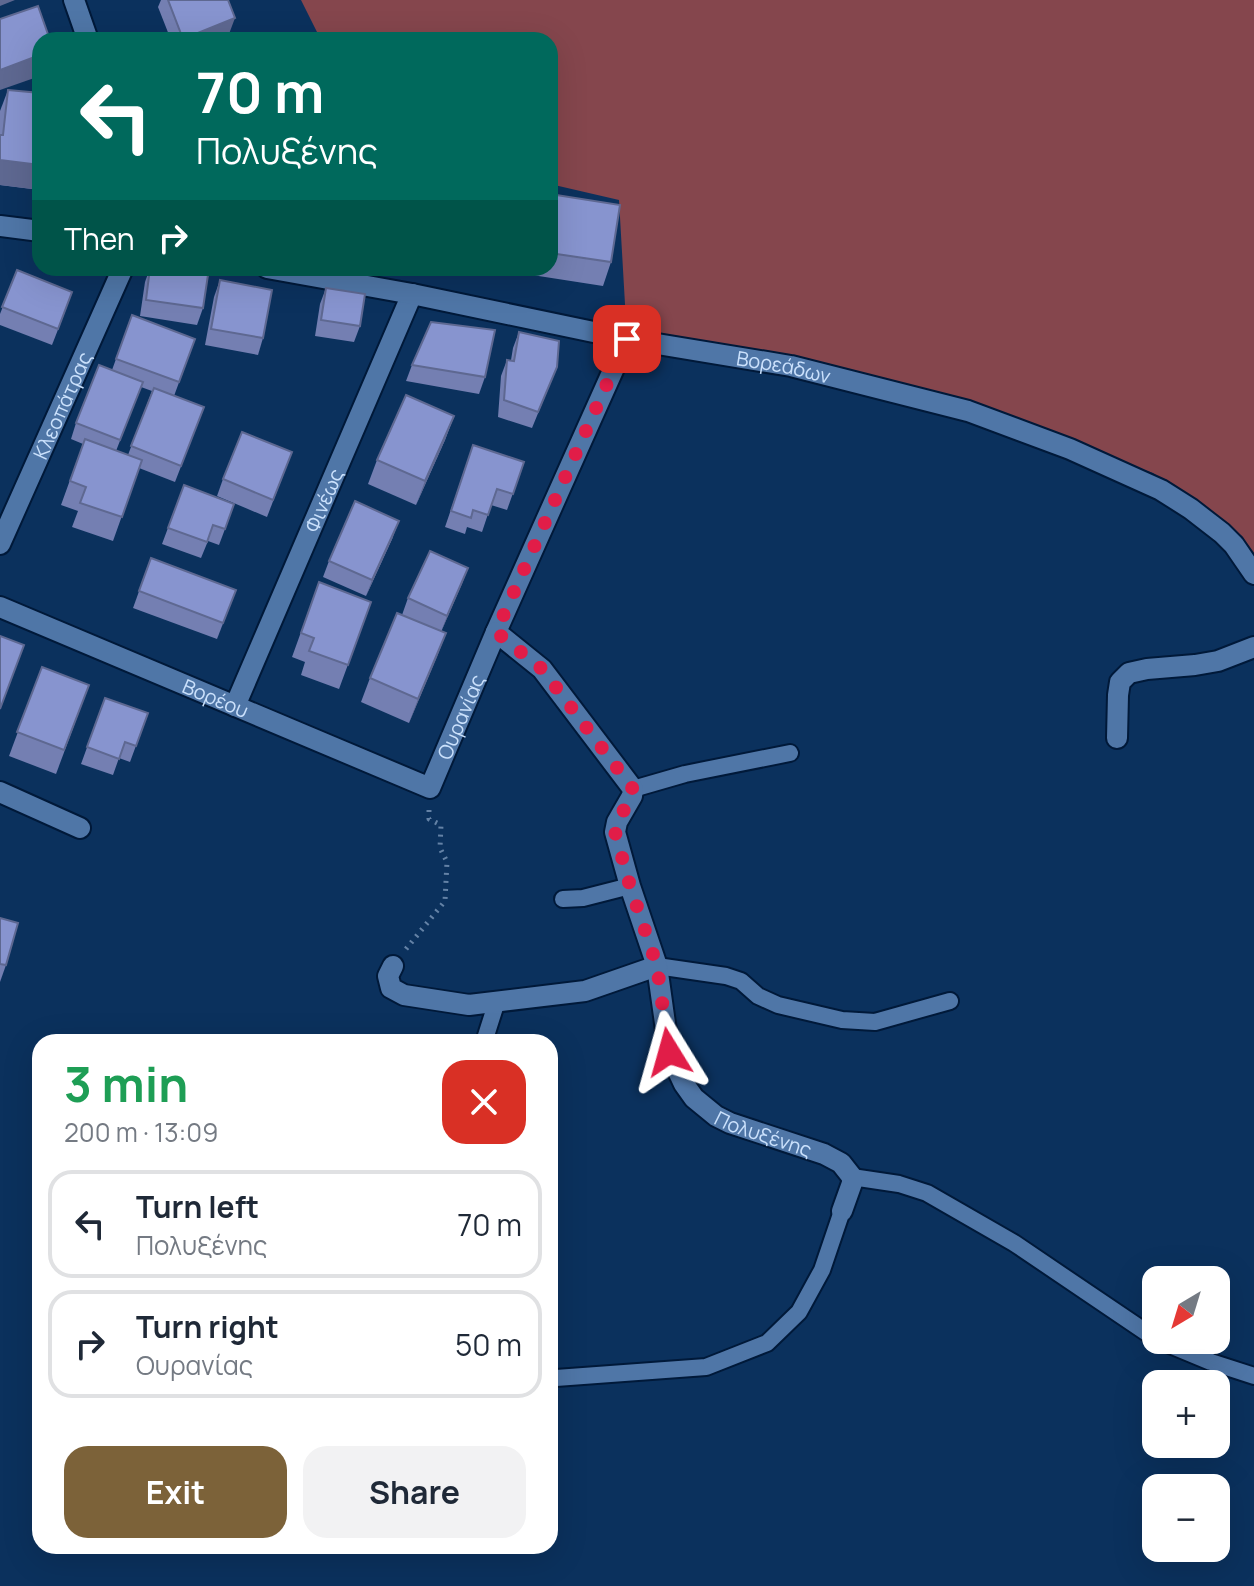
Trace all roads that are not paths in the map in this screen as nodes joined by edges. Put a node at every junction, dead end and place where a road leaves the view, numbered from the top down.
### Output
1 (74, 0) edge
2 (85, 32) edge
3 (0, 226) edge
4 (32, 230) edge
5 (119, 276) edge
6 (312, 276) edge
7 (412, 294) junction
8 (627, 339) junction
9 (0, 544) edge
10 (1254, 574) edge
11 (0, 607) edge
12 (496, 632) junction
13 (1254, 647) edge
14 (235, 706) junction
15 (1117, 738) dead end
16 (790, 753) dead end
17 (430, 788) joint
18 (633, 789) junction
19 (0, 792) edge
20 (80, 828) dead end
21 (630, 886) junction
22 (563, 899) dead end
23 (393, 966) road end
24 (657, 966) junction
25 (497, 1001) junction
26 (950, 1001) dead end
27 (487, 1034) edge
28 (852, 1177) junction
29 (842, 1211) joint
30 (1142, 1330) edge
31 (1191, 1354) edge
32 (1254, 1376) edge
33 (558, 1378) edge

1 - 2 street
3 - 4 street
5 - 9 street, Κλεοπάτρας
6 - 7 street, Βορεάδων
7 - 8 street, Βορεάδων
7 - 14 street, Φινέως
8 - 10 street, Βορεάδων
8 - 12 street, Ουρανίας
11 - 14 street, Βορέου
12 - 17 street, Ουρανίας
12 - 18 street
13 - 15 street
14 - 17 street, Βορέου
16 - 18 lane
18 - 21 street, Πολυξένης
19 - 20 street
21 - 22 lane
21 - 24 street, Πολυξένης
23 - 25 street
24 - 25 street
24 - 26 lane
24 - 28 street, Πολυξένης
25 - 27 lane
28 - 29 street
28 - 30 lane
29 - 33 lane
31 - 32 lane

